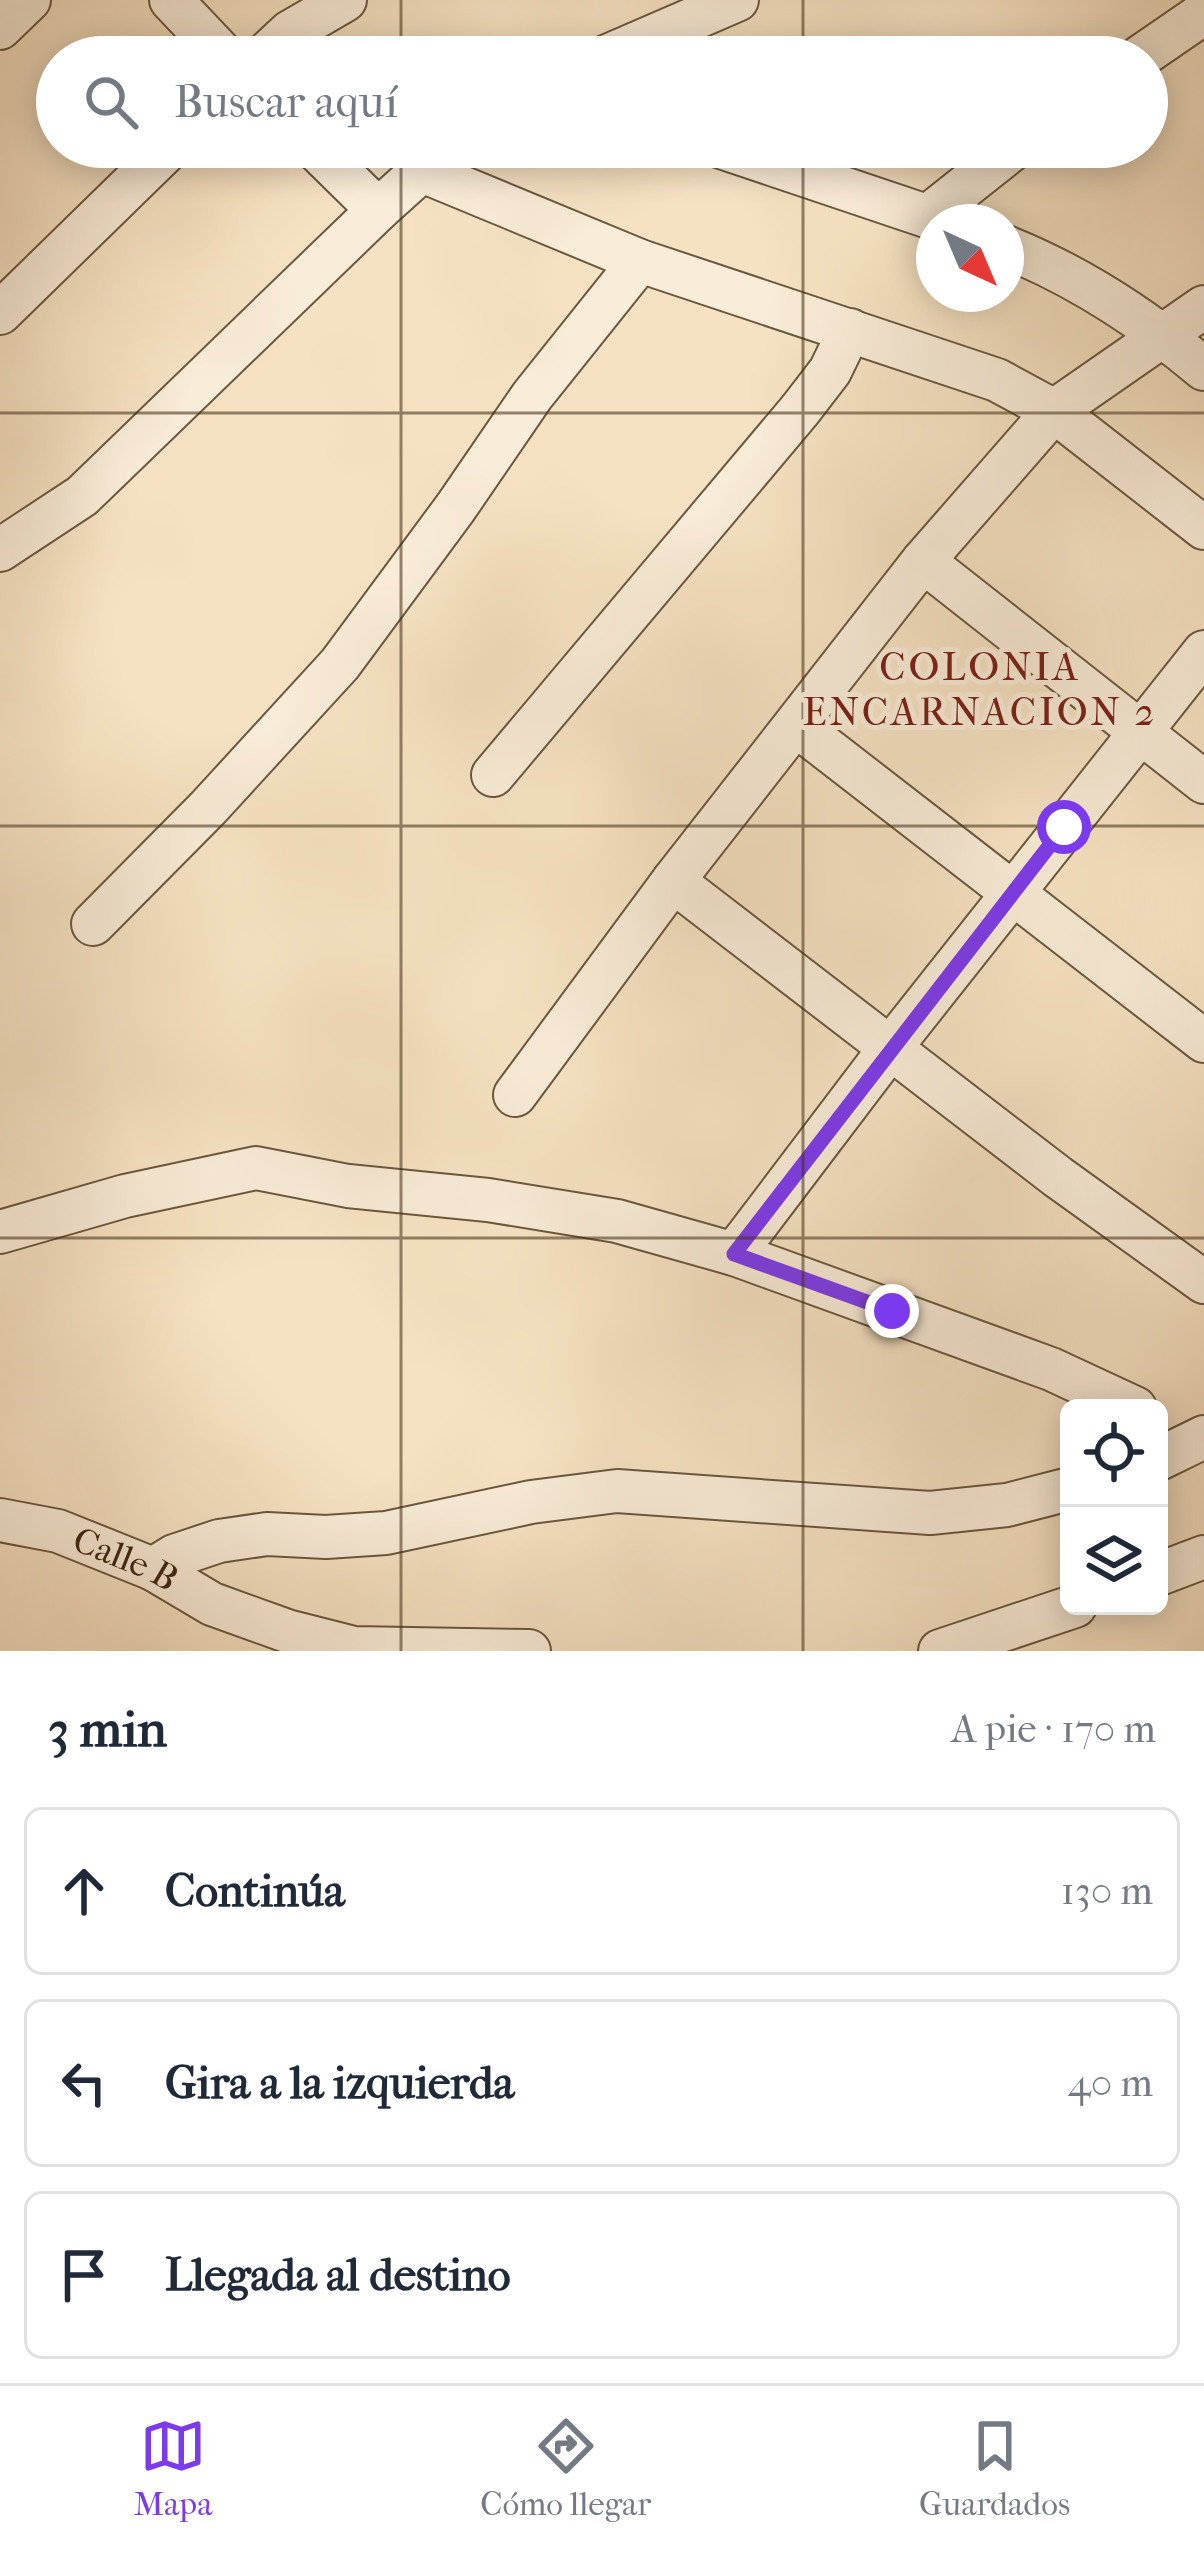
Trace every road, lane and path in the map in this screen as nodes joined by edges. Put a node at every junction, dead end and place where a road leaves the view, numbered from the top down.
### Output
1 (29, 0) edge
2 (171, 0) edge
3 (346, 0) edge
4 (736, 0) edge
5 (1203, 6) edge
6 (0, 28) edge
7 (205, 36) edge
8 (286, 36) edge
9 (653, 36) edge
10 (1166, 36) edge
11 (148, 168) edge
12 (335, 168) edge
13 (423, 168) edge
14 (454, 168) edge
15 (784, 168) edge
16 (992, 168) edge
17 (952, 204) edge
18 (377, 210) junction
19 (916, 212) edge
20 (1024, 256) edge
21 (640, 261) junction
22 (1204, 307) edge
23 (0, 313) edge
24 (850, 330) junction
25 (1162, 334) junction
26 (1204, 369) edge
27 (1054, 411) junction
28 (1204, 528) edge
29 (0, 550) edge
30 (923, 561) junction
31 (1204, 652) edge
32 (796, 725) junction
33 (1139, 730) junction
34 (493, 775) dead end
35 (1204, 782) edge
36 (673, 881) junction
37 (1014, 891) junction
38 (93, 924) dead end
39 (1204, 1041) edge
40 (891, 1047) junction
41 (515, 1095) dead end
42 (0, 1232) edge
43 (734, 1254) junction
44 (1204, 1282) edge
45 (1116, 1399) edge
46 (1060, 1491) edge
47 (0, 1520) edge
48 (1204, 1556) edge
49 (153, 1569) junction
50 (1168, 1570) edge
51 (1060, 1611) edge
52 (529, 1651) edge
53 (940, 1651) edge

1 - 6 street
2 - 7 street
3 - 8 street
4 - 9 street
5 - 10 street
11 - 23 street
12 - 18 street
13 - 18 street
14 - 21 street
15 - 19 street
16 - 17 street
18 - 29 street
20 - 25 street
21 - 24 street
21 - 38 street
22 - 25 street
24 - 27 street
24 - 34 street
25 - 26 street
25 - 27 street
27 - 28 street
27 - 30 street
30 - 32 street
30 - 33 street
31 - 33 street
32 - 36 street
32 - 37 street
33 - 35 street
33 - 37 street
36 - 40 street
36 - 41 street
37 - 39 street
37 - 40 street
40 - 43 street
40 - 44 street
42 - 43 street
43 - 45 street
46 - 49 street
47 - 49 street, Calle B
48 - 50 street
49 - 52 street, Calle B
51 - 53 street

